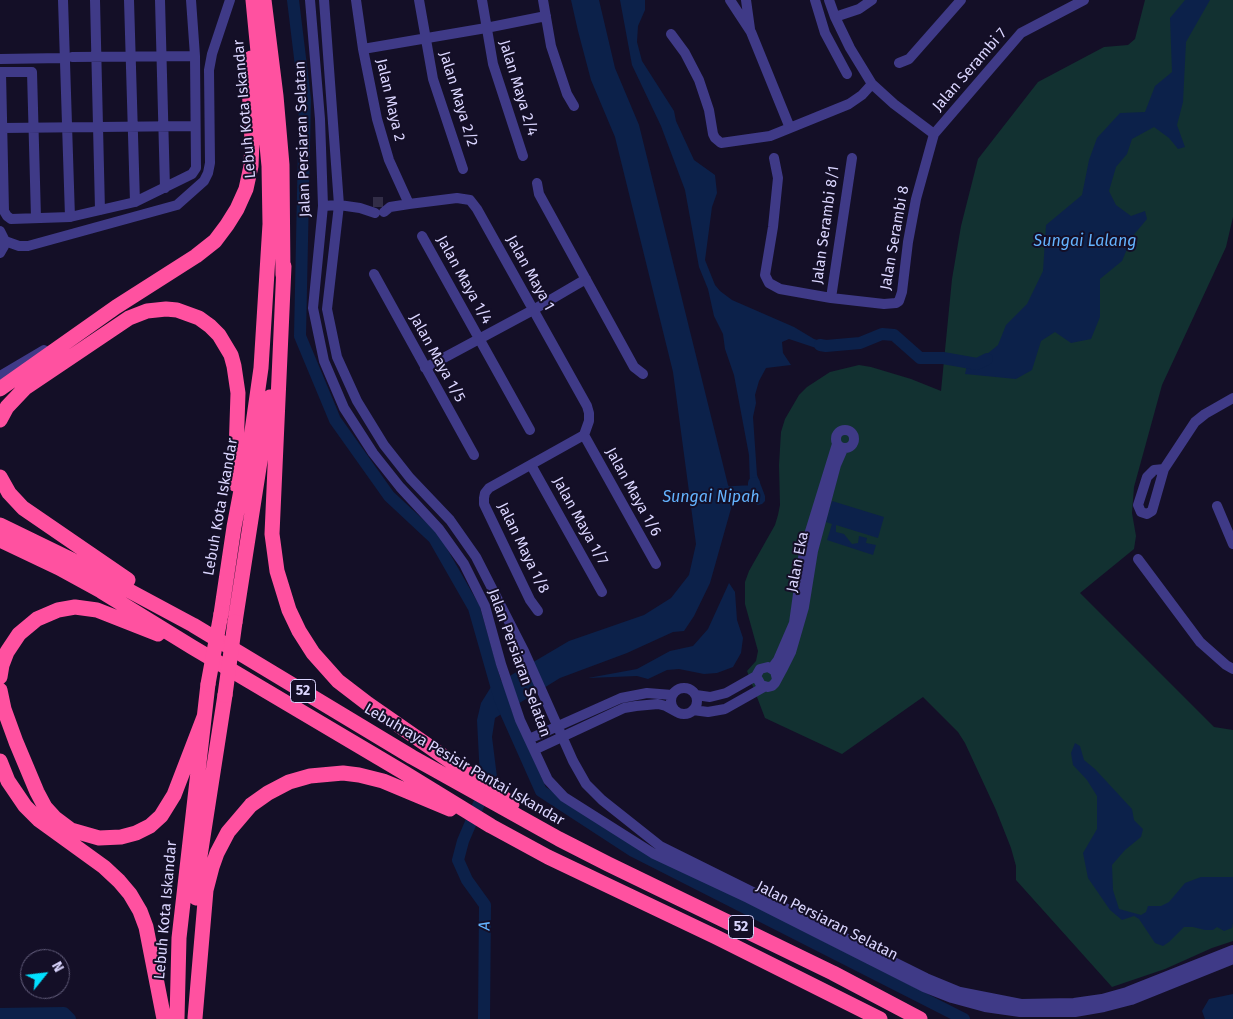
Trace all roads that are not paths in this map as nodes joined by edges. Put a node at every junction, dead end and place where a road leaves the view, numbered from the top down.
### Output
1 (63, 0) edge
2 (95, 0) edge
3 (129, 0) edge
4 (160, 0) edge
5 (191, 0) edge
6 (230, 0) edge
7 (310, 0) edge
8 (324, 0) edge
9 (356, 0) edge
10 (419, 0) edge
11 (482, 0) edge
12 (543, 0) edge
13 (730, 0) edge
14 (746, 0) edge
15 (815, 0) edge
16 (829, 0) edge
17 (872, 0) edge
18 (961, 0) edge
19 (1084, 0) edge
20 (257, 3) edge
21 (546, 16) junction
22 (835, 17) junction
23 (486, 28) junction
24 (751, 32) junction
25 (671, 34) dead end
26 (424, 38) junction
27 (850, 48) junction
28 (363, 49) junction
29 (836, 55) junction
30 (130, 56) junction
31 (161, 56) junction
32 (195, 56) junction
33 (96, 57) junction
34 (68, 58) junction
35 (0, 59) edge
36 (899, 63) dead end
37 (848, 74) dead end
38 (872, 84) junction
39 (574, 106) dead end
40 (132, 126) junction
41 (163, 126) junction
42 (195, 126) junction
43 (34, 127) junction
44 (66, 127) junction
45 (98, 127) junction
46 (2, 128) junction
47 (790, 128) junction
48 (934, 134) junction
49 (523, 156) dead end
50 (774, 158) dead end
51 (852, 158) dead end
52 (463, 169) dead end
53 (537, 183) dead end
54 (165, 188) junction
55 (135, 202) junction
56 (408, 204) junction
57 (339, 205) junction
58 (323, 206) junction
59 (100, 210) junction
60 (70, 217) junction
61 (36, 218) junction
62 (0, 230) edge
63 (422, 236) dead end
64 (5, 241) junction
65 (0, 253) edge
66 (284, 266) junction
67 (374, 274) dead end
68 (586, 279) junction
69 (831, 298) junction
70 (116, 307) junction
71 (533, 310) junction
72 (479, 339) junction
73 (425, 368) junction
74 (642, 374) dead end
75 (0, 376) edge
76 (0, 389) edge
77 (1233, 398) edge
78 (0, 420) edge
79 (530, 430) dead end
80 (584, 435) junction
81 (474, 455) dead end
82 (532, 465) junction
83 (1164, 469) dead end
84 (0, 478) edge
85 (1217, 506) dead end
86 (0, 525) edge
87 (234, 528) junction
88 (0, 540) edge
89 (1233, 544) edge
90 (1138, 559) dead end
91 (656, 564) dead end
92 (602, 592) dead end
93 (538, 611) dead end
94 (193, 625) junction
95 (192, 648) junction
96 (772, 668) junction
97 (1233, 669) edge
98 (756, 676) junction
99 (0, 677) edge
100 (776, 679) junction
101 (764, 687) junction
102 (0, 690) edge
103 (672, 695) junction
104 (696, 695) junction
105 (547, 704) junction
106 (693, 710) junction
107 (678, 712) junction
108 (204, 717) junction
109 (580, 722) junction
110 (557, 727) junction
111 (562, 737) junction
112 (529, 739) junction
113 (534, 750) junction
114 (0, 761) edge
115 (573, 761) junction
116 (602, 800) junction
117 (593, 815) junction
118 (491, 826) junction
119 (559, 839) junction
120 (1233, 950) edge
121 (1233, 959) edge
122 (195, 1018) edge
123 (164, 1019) edge
124 (177, 1019) edge
125 (880, 1019) edge
126 (920, 1019) edge

1 - 34 street
2 - 33 street
3 - 30 street
4 - 31 street
5 - 32 street
6 - 64 street
7 - 58 street, Jalan Persiaran Selatan
8 - 57 street, Jalan Persiaran Selatan
9 - 28 street, Jalan Maya 2
10 - 26 street, Jalan Maya 2/2
11 - 23 street, Jalan Maya 2/4
12 - 21 street
13 - 24 street
14 - 24 street
15 - 29 street
16 - 22 street
17 - 22 street
18 - 36 street
19 - 48 street, Jalan Serambi 7
20 - 66 highway, Lebuh Kota Iskandar
20 - 70 highway
20 - 87 highway, Lebuh Kota Iskandar
21 - 23 street
21 - 39 street
22 - 27 street
23 - 26 street
23 - 49 street, Jalan Maya 2/4
24 - 47 street
25 - 47 street
26 - 28 street
26 - 52 street, Jalan Maya 2/2
27 - 29 street
27 - 38 street
28 - 56 street, Jalan Maya 2
29 - 37 street
30 - 31 street
30 - 33 street
30 - 40 street
31 - 32 street
31 - 41 street
32 - 42 street
33 - 34 street
33 - 45 street
34 - 35 street
34 - 44 street
38 - 47 street
38 - 48 street
40 - 41 street
40 - 45 street
40 - 55 street
41 - 42 street
41 - 54 street
42 - 54 street
43 - 44 street
43 - 46 street
43 - 46 street
43 - 61 street
44 - 45 street
44 - 60 street
45 - 59 street
46 - 61 street
48 - 69 street, Jalan Serambi 8
50 - 69 street, Jalan Serambi 8
51 - 69 street, Jalan Serambi 8/1
53 - 68 street
54 - 55 street
55 - 59 street
56 - 57 street, Jalan Maya 1
56 - 71 street, Jalan Maya 1
57 - 58 street, Jalan Maya 1
57 - 105 street, Jalan Persiaran Selatan
58 - 112 street, Jalan Persiaran Selatan
59 - 60 street
60 - 61 street
62 - 64 street
63 - 72 street, Jalan Maya 1/4
64 - 65 street
66 - 119 highway
66 - 122 highway, Lebuh Kota Iskandar, bridge
67 - 73 street, Jalan Maya 1/5
68 - 71 street
68 - 74 street
70 - 75 street
70 - 76 highway
71 - 72 street
71 - 80 street, Jalan Maya 1
72 - 73 street
72 - 79 street, Jalan Maya 1/4
73 - 81 street, Jalan Maya 1/5
77 - 83 street
78 - 87 highway
80 - 82 street, Jalan Maya 1/8
80 - 91 street, Jalan Maya 1/6
82 - 92 street, Jalan Maya 1/7
82 - 93 street, Jalan Maya 1/8
84 - 94 highway
85 - 89 street
86 - 94 highway, Lebuhraya Pesisir Pantai Iskandar / 52
87 - 108 highway, Lebuh Kota Iskandar, bridge
88 - 95 highway, 52
90 - 97 street
94 - 119 highway, Lebuhraya Pesisir Pantai Iskandar / 52
95 - 99 highway
95 - 118 highway, 52
96 - 98 street, Jalan Eka
96 - 100 street
96 - 100 street, Jalan Eka
98 - 101 street
98 - 104 street, Jalan Eka
100 - 101 street, Jalan Eka
101 - 106 street, Jalan Eka
102 - 108 highway
103 - 104 street, Jalan Eka
103 - 107 street
103 - 109 street, Jalan Eka
104 - 106 street
105 - 109 street
105 - 110 street, Jalan Persiaran Selatan
106 - 107 street, Jalan Eka
107 - 109 street, Jalan Eka
108 - 124 highway, Lebuh Kota Iskandar
109 - 110 street, Jalan Eka
109 - 111 street, Jalan Eka
109 - 115 street
110 - 111 street, Jalan Persiaran Selatan
110 - 112 street, Jalan Eka
111 - 113 street, Jalan Eka
111 - 115 street, Jalan Persiaran Selatan
112 - 113 street, Jalan Persiaran Selatan
113 - 117 street, Jalan Persiaran Selatan
114 - 123 highway
115 - 116 street, Jalan Persiaran Selatan
116 - 117 street
116 - 120 street, Jalan Persiaran Selatan
117 - 121 street, Jalan Persiaran Selatan
118 - 122 highway
118 - 125 highway, 52
119 - 126 highway, Lebuhraya Pesisir Pantai Iskandar / 52

